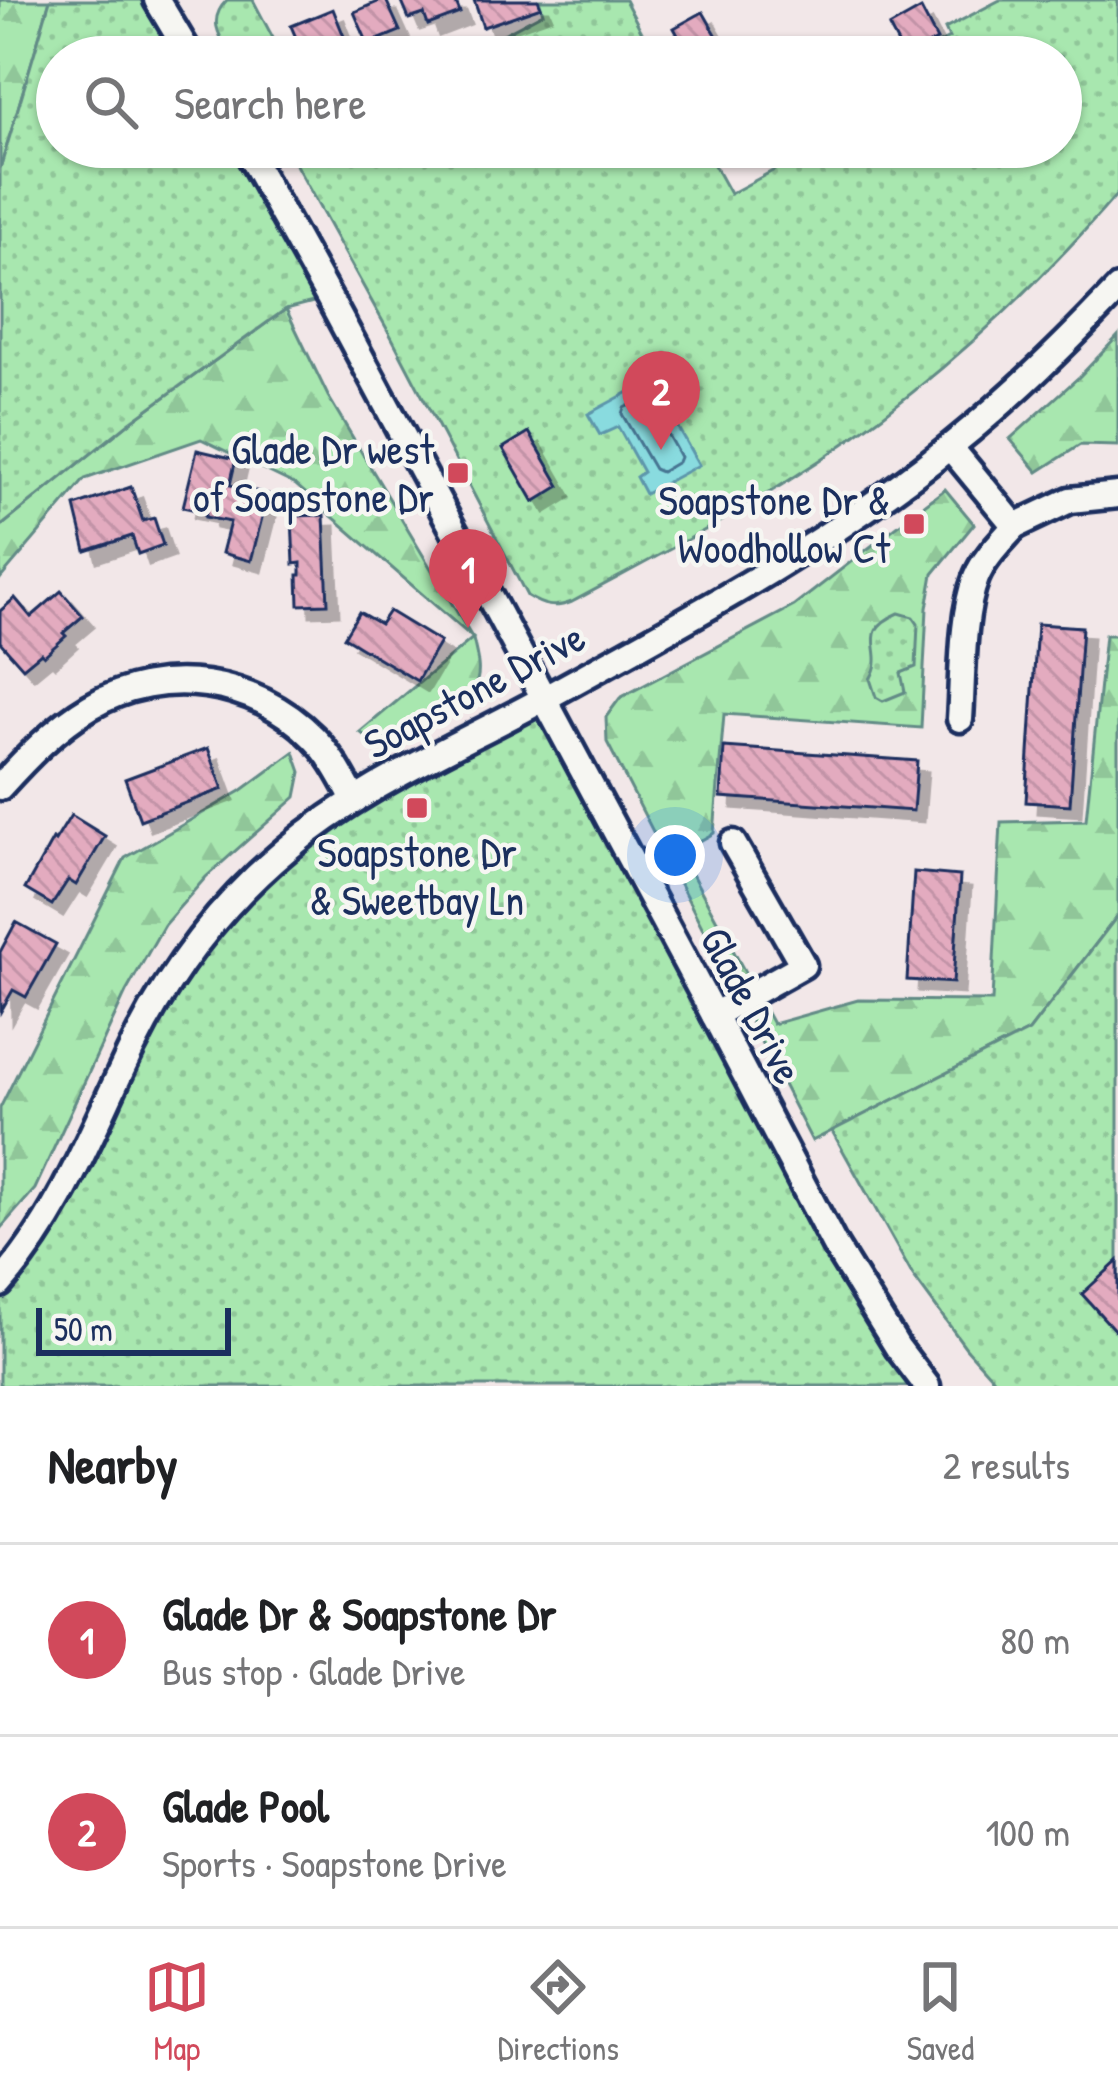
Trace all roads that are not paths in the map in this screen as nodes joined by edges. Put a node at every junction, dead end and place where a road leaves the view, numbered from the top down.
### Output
1 (168, 4) edge
2 (182, 36) edge
3 (257, 168) edge
4 (1118, 289) edge
5 (950, 447) junction
6 (1118, 495) edge
7 (1016, 526) junction
8 (544, 699) junction
9 (960, 719) dead end
10 (0, 788) edge
11 (354, 800) junction
12 (733, 843) dead end
13 (714, 1015) junction
14 (0, 1284) edge
15 (927, 1386) edge

1 - 2 street
3 - 8 street, Glade Drive
4 - 5 street, Soapstone Drive
5 - 7 street
5 - 8 street, Soapstone Drive
6 - 7 street
7 - 9 street
8 - 11 street, Soapstone Drive
8 - 13 street, Glade Drive
10 - 11 street
11 - 14 street, Soapstone Drive
12 - 13 street
13 - 15 street, Glade Drive

